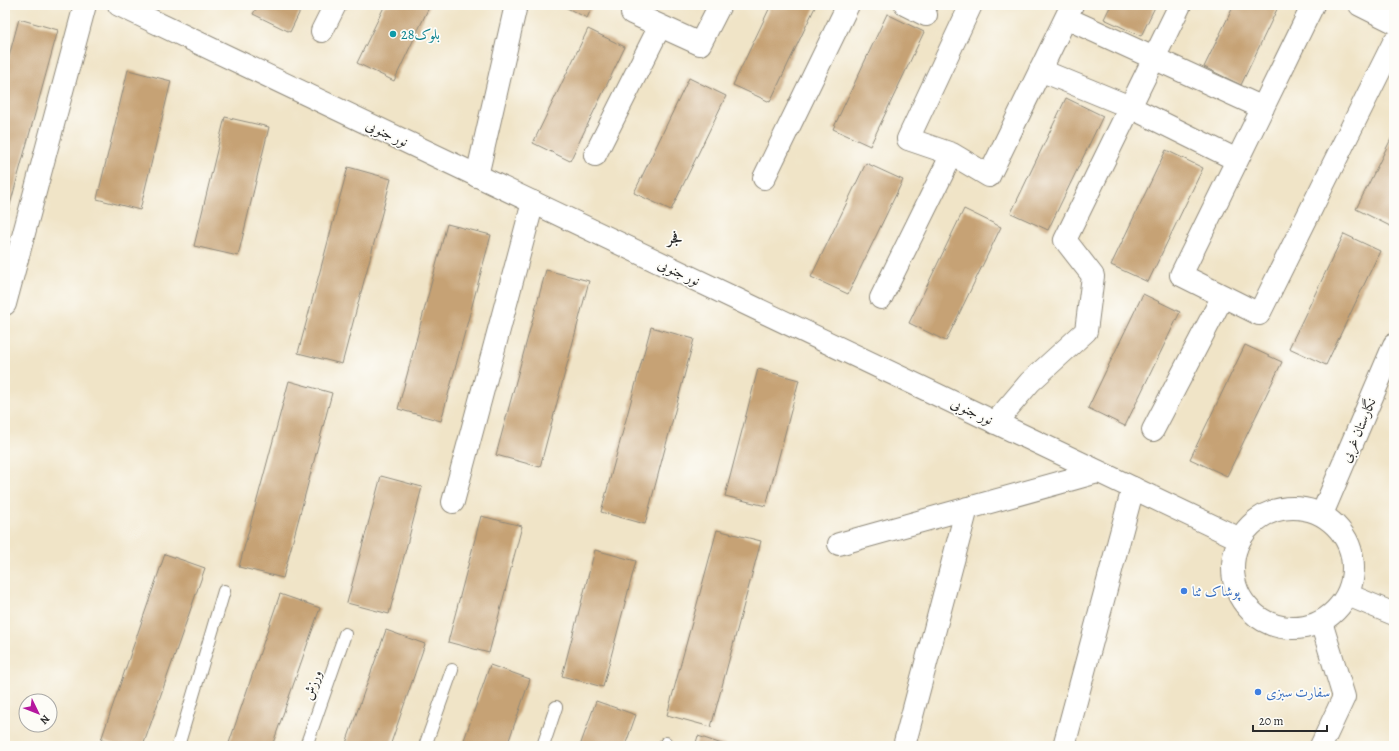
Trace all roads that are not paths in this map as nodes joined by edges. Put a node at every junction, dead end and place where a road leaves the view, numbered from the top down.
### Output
1 (85, 5) edge
2 (119, 5) edge
3 (335, 5) edge
4 (516, 5) edge
5 (636, 5) edge
6 (720, 5) edge
7 (848, 5) edge
8 (906, 5) edge
9 (971, 5) edge
10 (1180, 5) edge
11 (1314, 5) edge
12 (1361, 5) edge
13 (1069, 11) edge
14 (926, 15) dead end
15 (1394, 22) edge
16 (660, 26) junction
17 (322, 31) dead end
18 (1394, 42) edge
19 (1154, 58) junction
20 (1040, 70) junction
21 (1130, 107) junction
22 (1263, 108) junction
23 (952, 154) junction
24 (595, 155) dead end
25 (1237, 160) junction
26 (478, 176) junction
27 (764, 178) dead end
28 (533, 202) junction
29 (1222, 296) junction
30 (882, 298) dead end
31 (5, 304) edge
32 (1394, 345) edge
33 (995, 422) junction
34 (1153, 430) dead end
35 (1098, 472) junction
36 (1133, 488) junction
37 (453, 502) dead end
38 (967, 508) junction
39 (1322, 514) junction
40 (1240, 539) junction
41 (839, 544) dead end
42 (224, 590) dead end
43 (1348, 595) junction
44 (1394, 614) edge
45 (1321, 622) junction
46 (345, 634) dead end
47 (452, 670) dead end
48 (556, 707) dead end
49 (178, 746) edge
50 (306, 746) edge
51 (425, 746) edge
52 (543, 746) edge
53 (904, 746) edge
54 (1064, 746) edge
55 (1321, 746) edge

1 - 31 street
2 - 26 street, نور جنوبی
3 - 17 street
4 - 26 street
5 - 16 street
6 - 16 street
7 - 27 street
8 - 14 street
9 - 23 street
10 - 19 street
11 - 22 street
12 - 15 street
13 - 19 street
13 - 20 street
16 - 24 street
18 - 29 street
19 - 21 street
19 - 22 street
20 - 21 street
20 - 23 street
21 - 25 street
21 - 33 street
22 - 25 street
23 - 30 street
25 - 29 street
26 - 28 street, نور جنوبی
28 - 33 street, نور جنوبی
28 - 37 street
29 - 34 street
32 - 39 street, نگارستان غربی
33 - 35 street, نور جنوبی
35 - 36 street, نور جنوبی
35 - 38 street
36 - 40 street, نور جنوبی
36 - 54 street
38 - 41 street
38 - 53 street
39 - 40 street
39 - 43 street
40 - 45 street
42 - 49 lane
43 - 44 street
43 - 45 street
45 - 55 street
46 - 50 lane, ورزش
47 - 51 lane
48 - 52 lane

